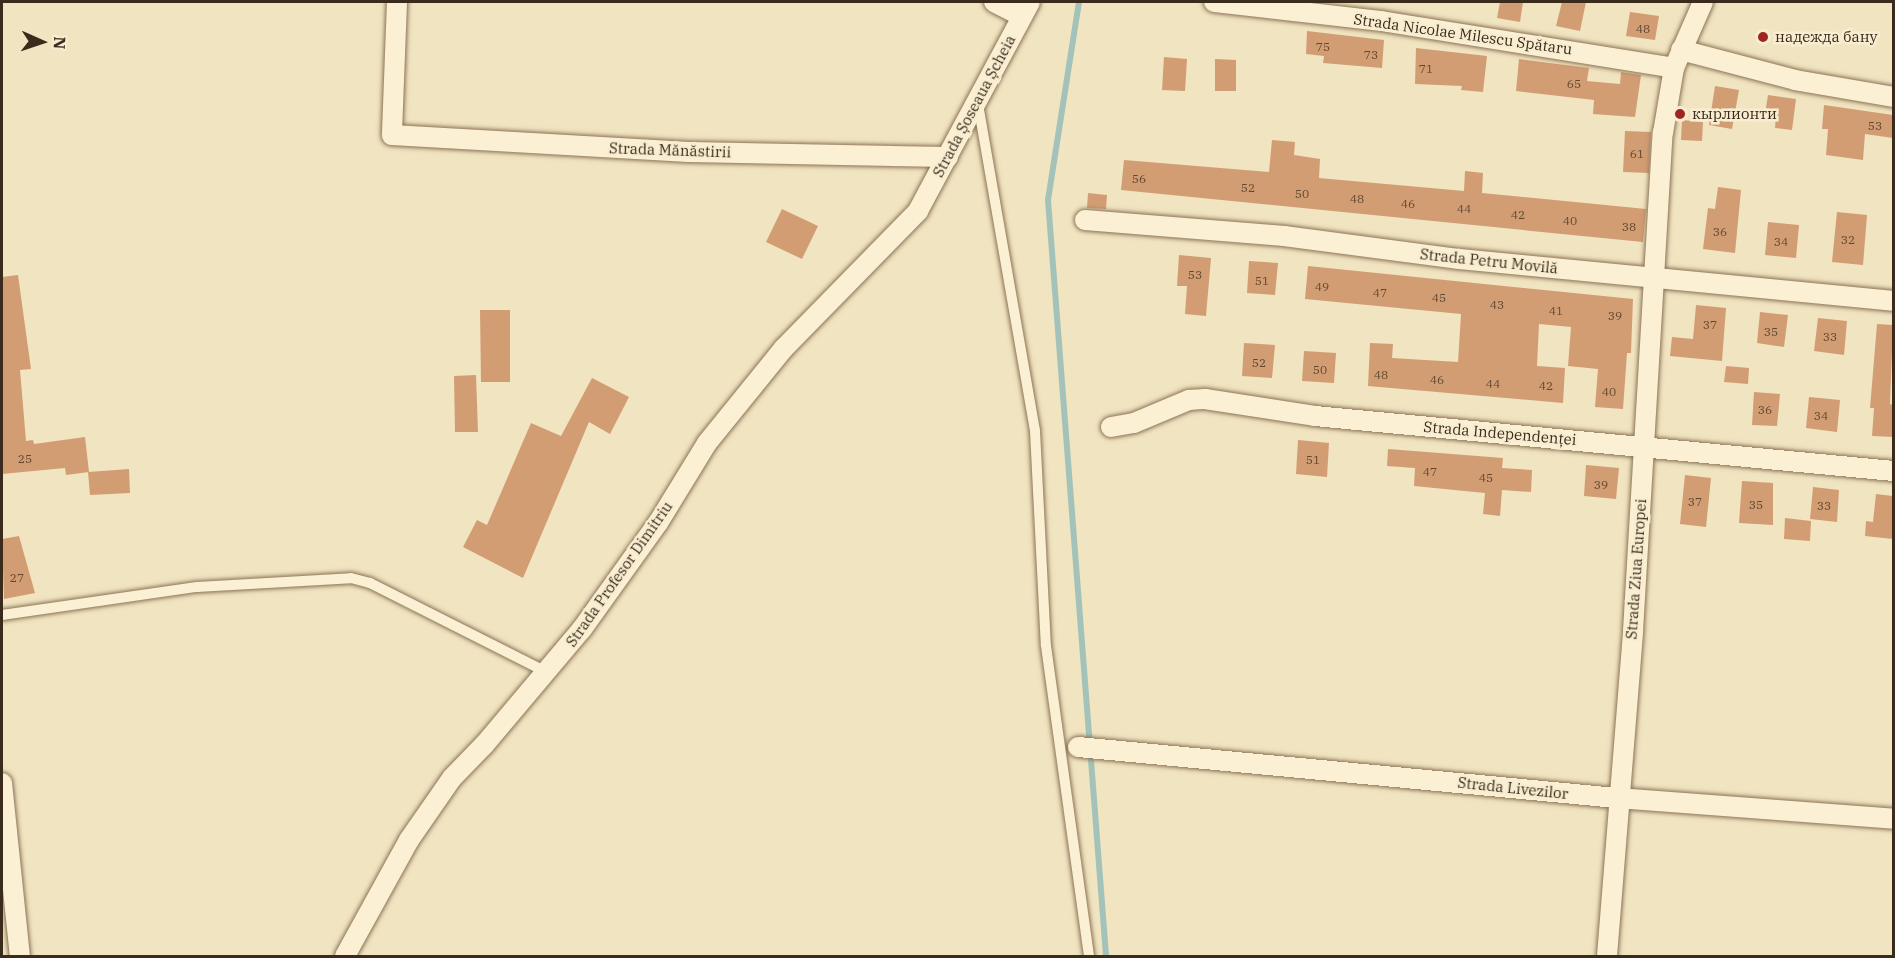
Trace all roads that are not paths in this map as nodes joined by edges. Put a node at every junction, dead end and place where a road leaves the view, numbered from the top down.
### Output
1 (397, 2) edge
2 (994, 2) edge
3 (1214, 2) edge
4 (1703, 2) edge
5 (1026, 9) edge
6 (1678, 59) junction
7 (1893, 97) edge
8 (978, 103) junction
9 (948, 157) junction
10 (918, 211) joint
11 (1085, 220) dead end
12 (1656, 277) junction
13 (1893, 301) edge
14 (1111, 427) dead end
15 (1644, 447) junction
16 (1893, 471) edge
17 (2, 615) edge
18 (546, 672) junction
19 (1070, 747) junction
20 (2, 783) edge
21 (1617, 798) junction
22 (1893, 819) edge
23 (20, 957) edge
24 (345, 957) edge
25 (1089, 957) edge
26 (1607, 957) edge

1 - 9 street, Strada Mănăstirii
2 - 5 street
3 - 6 street, Strada Nicolae Milescu Spătaru
4 - 6 street, Strada Ziua Europei
5 - 8 street, Strada Șoseaua Șcheia
6 - 7 street, Strada Nicolae Milescu Spătaru
6 - 12 street, Strada Ziua Europei
8 - 9 street, Strada Șoseaua Șcheia
8 - 19 lane
9 - 10 street, Strada Șoseaua Șcheia
10 - 18 street, Strada Profesor Dimitriu
11 - 12 street, Strada Petru Movilă
12 - 13 street, Strada Petru Movilă
12 - 15 street, Strada Ziua Europei
14 - 15 street, Strada Independenței
15 - 16 street, Strada Independenței
15 - 21 street, Strada Ziua Europei
17 - 18 lane
18 - 24 street, Strada Profesor Dimitriu
19 - 21 street, Strada Livezilor
19 - 25 lane
20 - 23 street
21 - 22 street, Strada Livezilor
21 - 26 street, Strada Ziua Europei

